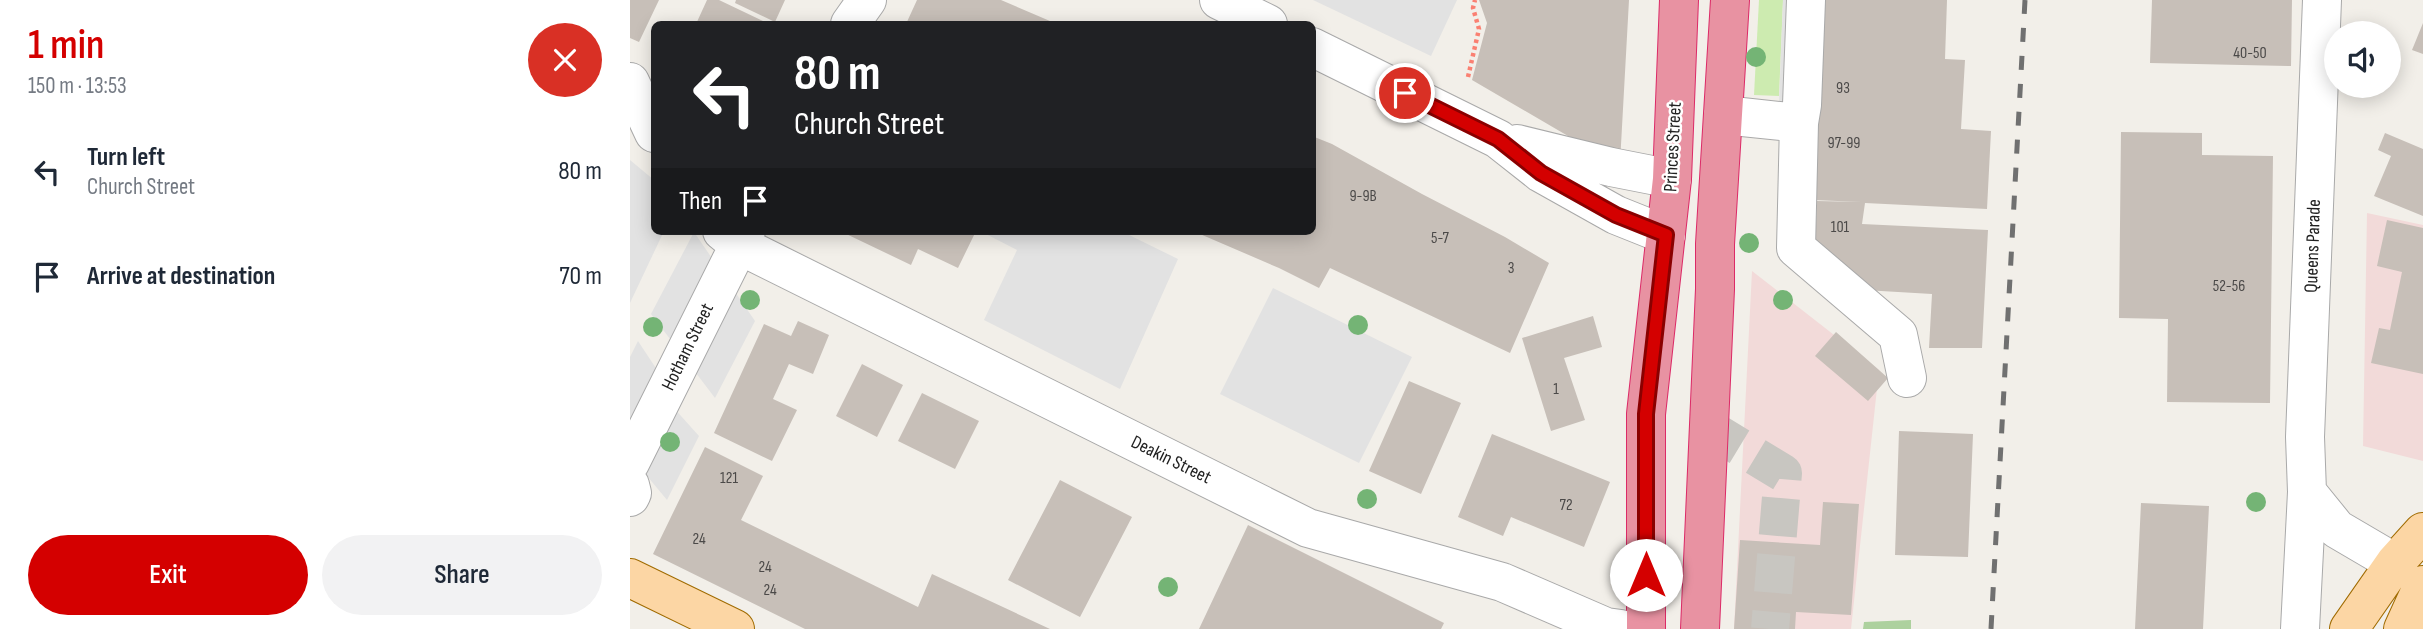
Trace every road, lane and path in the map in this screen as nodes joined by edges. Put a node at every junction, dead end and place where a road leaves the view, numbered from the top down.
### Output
1 (852, 0) edge
2 (867, 0) edge
3 (1219, 0) edge
4 (1475, 0) edge
5 (1679, 0) edge
6 (1730, 0) edge
7 (1806, 0) edge
8 (2322, 0) edge
9 (844, 21) edge
10 (852, 21) edge
11 (1262, 21) edge
12 (1316, 49) edge
13 (1468, 77) dead end
14 (630, 82) edge
15 (1723, 116) junction
16 (1799, 123) junction
17 (651, 127) edge
18 (1498, 139) junction
19 (1672, 179) junction
20 (1666, 235) junction
21 (736, 236) edge
22 (1715, 244) junction
23 (1712, 348) junction
24 (1907, 378) dead end
25 (630, 463) edge
26 (630, 485) edge
27 (2307, 492) junction
28 (630, 496) edge
29 (2423, 532) edge
30 (2414, 573) edge
31 (630, 578) edge
32 (734, 629) edge
33 (1621, 629) edge
34 (1646, 629) edge
35 (1659, 629) edge
36 (1700, 629) edge
37 (2300, 629) edge
38 (2349, 629) edge
39 (2403, 629) edge

1 - 9 street
2 - 10 street
3 - 11 street
4 - 13 path
5 - 19 highway, Princes Street
6 - 15 highway
7 - 16 street
8 - 27 street, Queens Parade
12 - 18 street
14 - 17 street
15 - 16 street
15 - 22 highway
16 - 24 street
18 - 19 street
18 - 20 street
19 - 20 highway, Princes Street
19 - 22 highway
20 - 22 highway
20 - 34 highway, Princes Street
21 - 25 street, Hotham Street
21 - 33 street, Deakin Street
22 - 23 highway
23 - 35 highway
23 - 36 highway
26 - 28 street
27 - 30 street
27 - 37 street, Queens Parade
29 - 30 main road
30 - 38 main road
30 - 39 main road
31 - 32 main road

